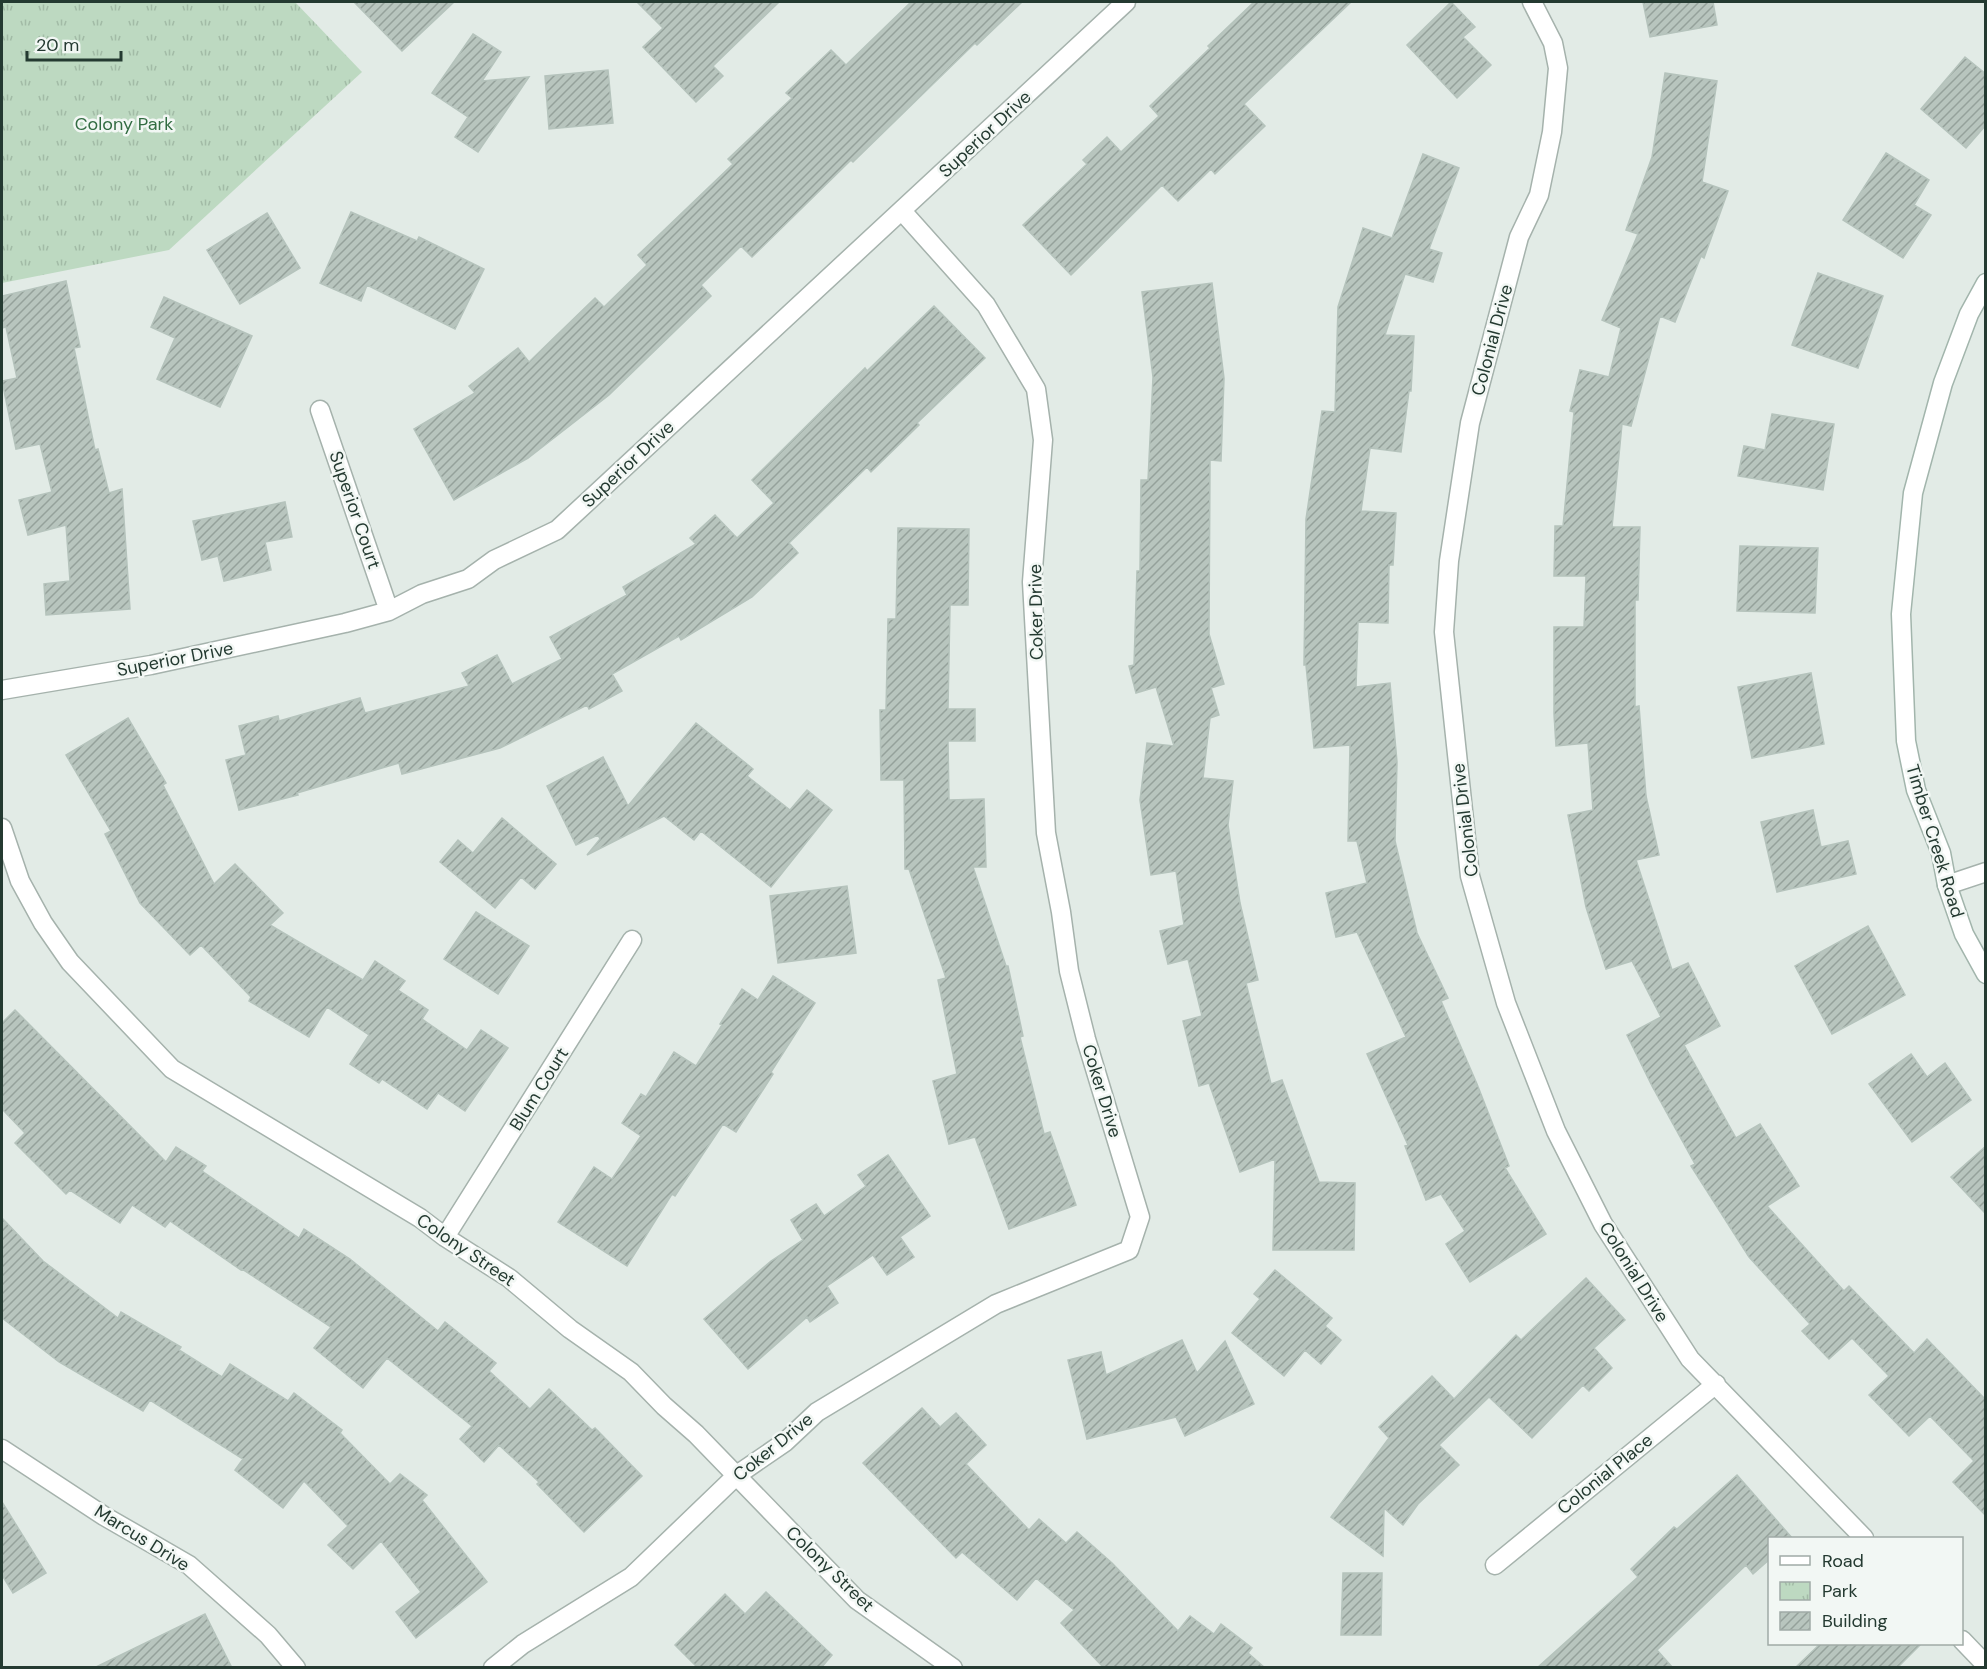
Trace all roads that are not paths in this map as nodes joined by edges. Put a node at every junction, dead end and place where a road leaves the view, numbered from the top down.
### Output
1 (1126, 2) edge
2 (1532, 2) edge
3 (902, 211) junction
4 (1986, 283) edge
5 (320, 410) dead end
6 (389, 611) junction
7 (2, 690) edge
8 (2, 828) edge
9 (1986, 872) edge
10 (1947, 885) junction
11 (632, 940) dead end
12 (1986, 974) edge
13 (445, 1237) junction
14 (1716, 1384) junction
15 (2, 1449) edge
16 (736, 1475) junction
17 (1862, 1537) edge
18 (1495, 1565) dead end
19 (1963, 1641) edge
20 (1986, 1665) edge
21 (296, 1668) edge
22 (493, 1668) edge
23 (953, 1668) edge

1 - 3 street, Superior Drive
2 - 14 street, Colonial Drive
3 - 6 street, Superior Drive
3 - 16 street, Coker Drive
4 - 10 street, Timber Creek Road
5 - 6 street, Superior Court
6 - 7 street, Superior Drive
8 - 13 street, Colony Street
9 - 10 street
10 - 12 street, Timber Creek Road
11 - 13 street, Blum Court
13 - 16 street, Colony Street
14 - 17 street, Colonial Drive
14 - 18 street, Colonial Place
15 - 21 street, Marcus Drive
16 - 22 street, Coker Drive
16 - 23 street, Colony Street
19 - 20 street

